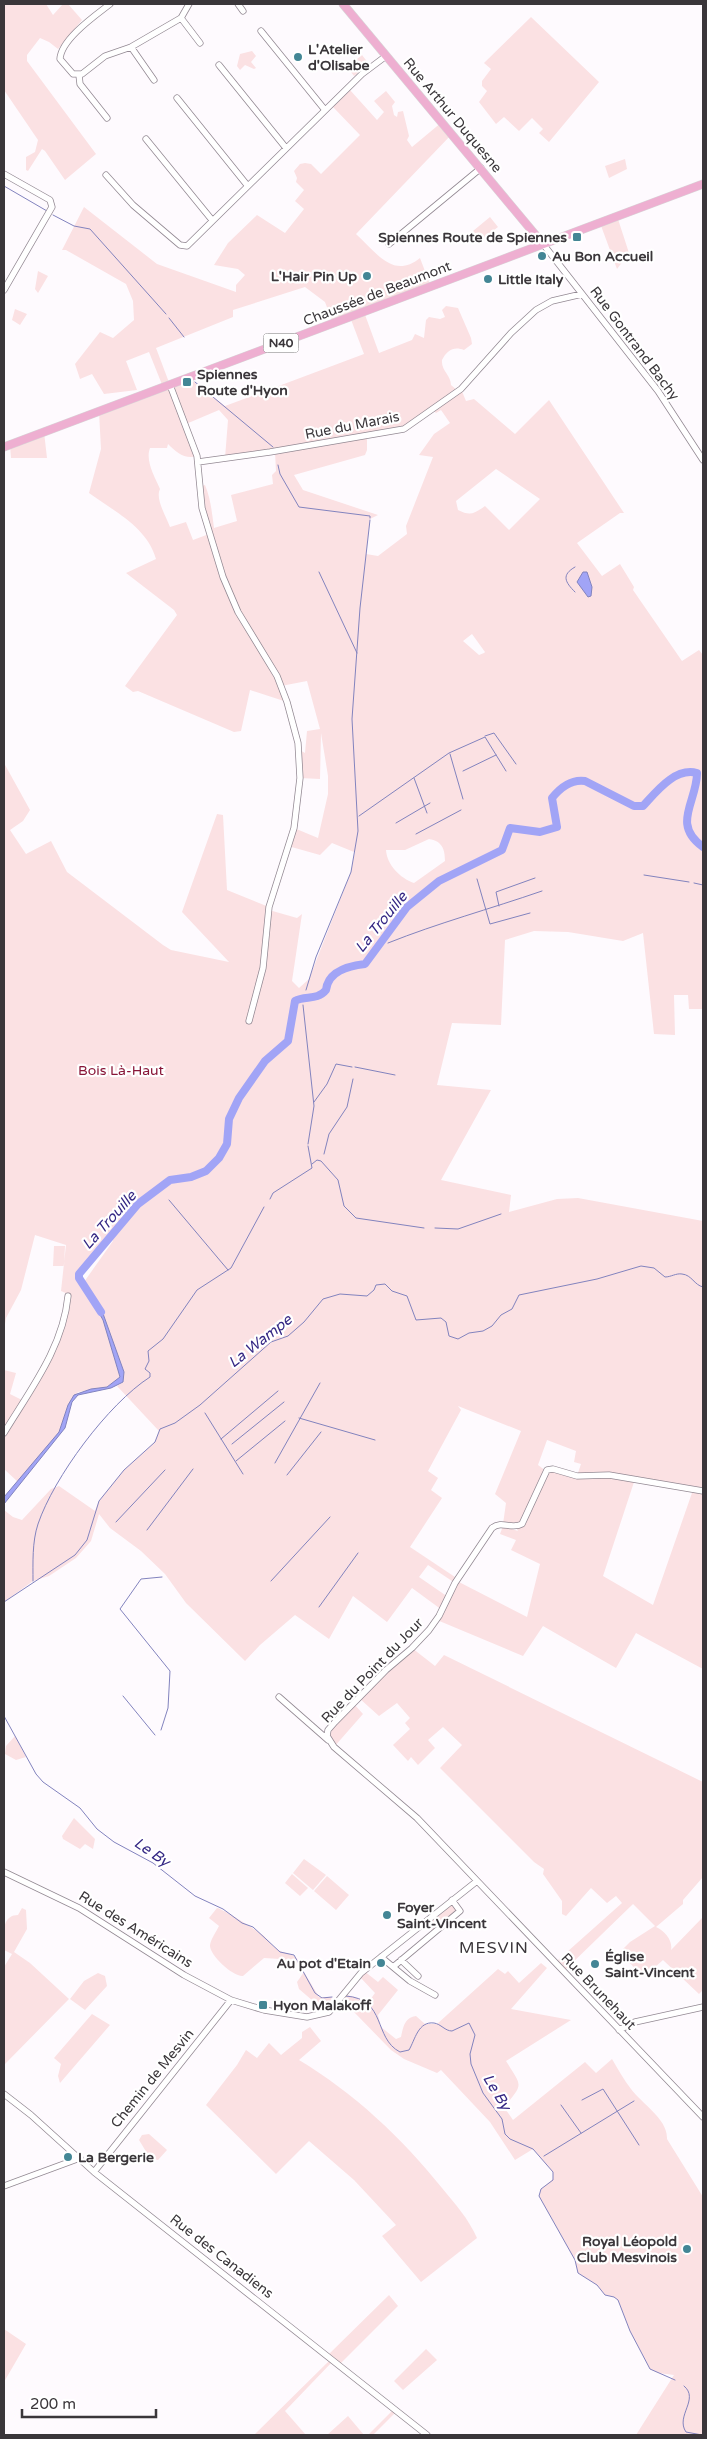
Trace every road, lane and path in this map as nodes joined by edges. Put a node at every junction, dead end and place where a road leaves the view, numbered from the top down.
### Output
1 (110, 4) edge
2 (190, 4) edge
3 (238, 4) edge
4 (343, 4) edge
5 (243, 10) dead end
6 (181, 18) junction
7 (261, 31) dead end
8 (200, 43) dead end
9 (131, 46) junction
10 (386, 56) junction
11 (219, 65) dead end
12 (79, 75) junction
13 (154, 80) dead end
14 (177, 98) dead end
15 (325, 110) junction
16 (107, 118) dead end
17 (146, 139) dead end
18 (286, 148) junction
19 (481, 168) junction
20 (4, 174) edge
21 (106, 175) dead end
22 (703, 184) edge
23 (247, 185) junction
24 (212, 220) junction
25 (389, 244) dead end
26 (543, 244) junction
27 (4, 290) edge
28 (582, 294) junction
29 (170, 385) junction
30 (4, 447) edge
31 (703, 460) edge
32 (198, 462) junction
33 (249, 1021) dead end
34 (68, 1296) dead end
35 (4, 1433) edge
36 (703, 1491) edge
37 (280, 1697) dead end
38 (328, 1740) junction
39 (4, 1872) edge
40 (477, 1881) junction
41 (452, 1900) junction
42 (382, 1957) junction
43 (401, 1960) junction
44 (393, 1967) junction
45 (418, 1976) dead end
46 (435, 1995) dead end
47 (231, 2000) junction
48 (703, 2007) edge
49 (619, 2030) junction
50 (4, 2094) edge
51 (703, 2116) edge
52 (80, 2158) junction
53 (94, 2172) junction
54 (4, 2186) edge
55 (427, 2435) edge

1 - 12 street
2 - 6 street
3 - 5 street
4 - 10 main road, Rue Arthur Duquesne
6 - 8 street
6 - 9 street
7 - 15 street
9 - 12 street
9 - 13 street
10 - 15 street
10 - 19 main road, Rue Arthur Duquesne
11 - 18 street
12 - 16 street
14 - 23 street
15 - 18 street
17 - 24 street
18 - 23 street
19 - 25 street
19 - 26 main road, Rue Arthur Duquesne
20 - 27 street
21 - 24 street
22 - 26 main road, Chaussée de Beaumont / N40
23 - 24 street
26 - 28 street, Rue Gontrand Bachy
26 - 29 main road, Chaussée de Beaumont / N40
28 - 31 street, Rue Gontrand Bachy
28 - 32 street, Rue du Marais
29 - 30 main road, Chaussée de Beaumont / N40
29 - 32 street
32 - 33 street
34 - 35 street
36 - 38 street, Rue du Point du Jour
37 - 38 street
38 - 40 street, Rue du Point du Jour
39 - 47 street, Rue des Américains
40 - 41 street, Rue des Américains
40 - 49 street, Rue Brunehaut
41 - 42 street, Rue des Américains
41 - 43 street
42 - 44 street
42 - 47 street, Rue des Américains
43 - 44 street
43 - 45 street
44 - 46 street
47 - 53 street, Chemin de Mesvin
48 - 49 street
49 - 51 street, Rue Brunehaut
50 - 52 street, Rue des Canadiens
52 - 53 street, Rue des Canadiens
52 - 54 street
53 - 55 street, Rue des Canadiens

